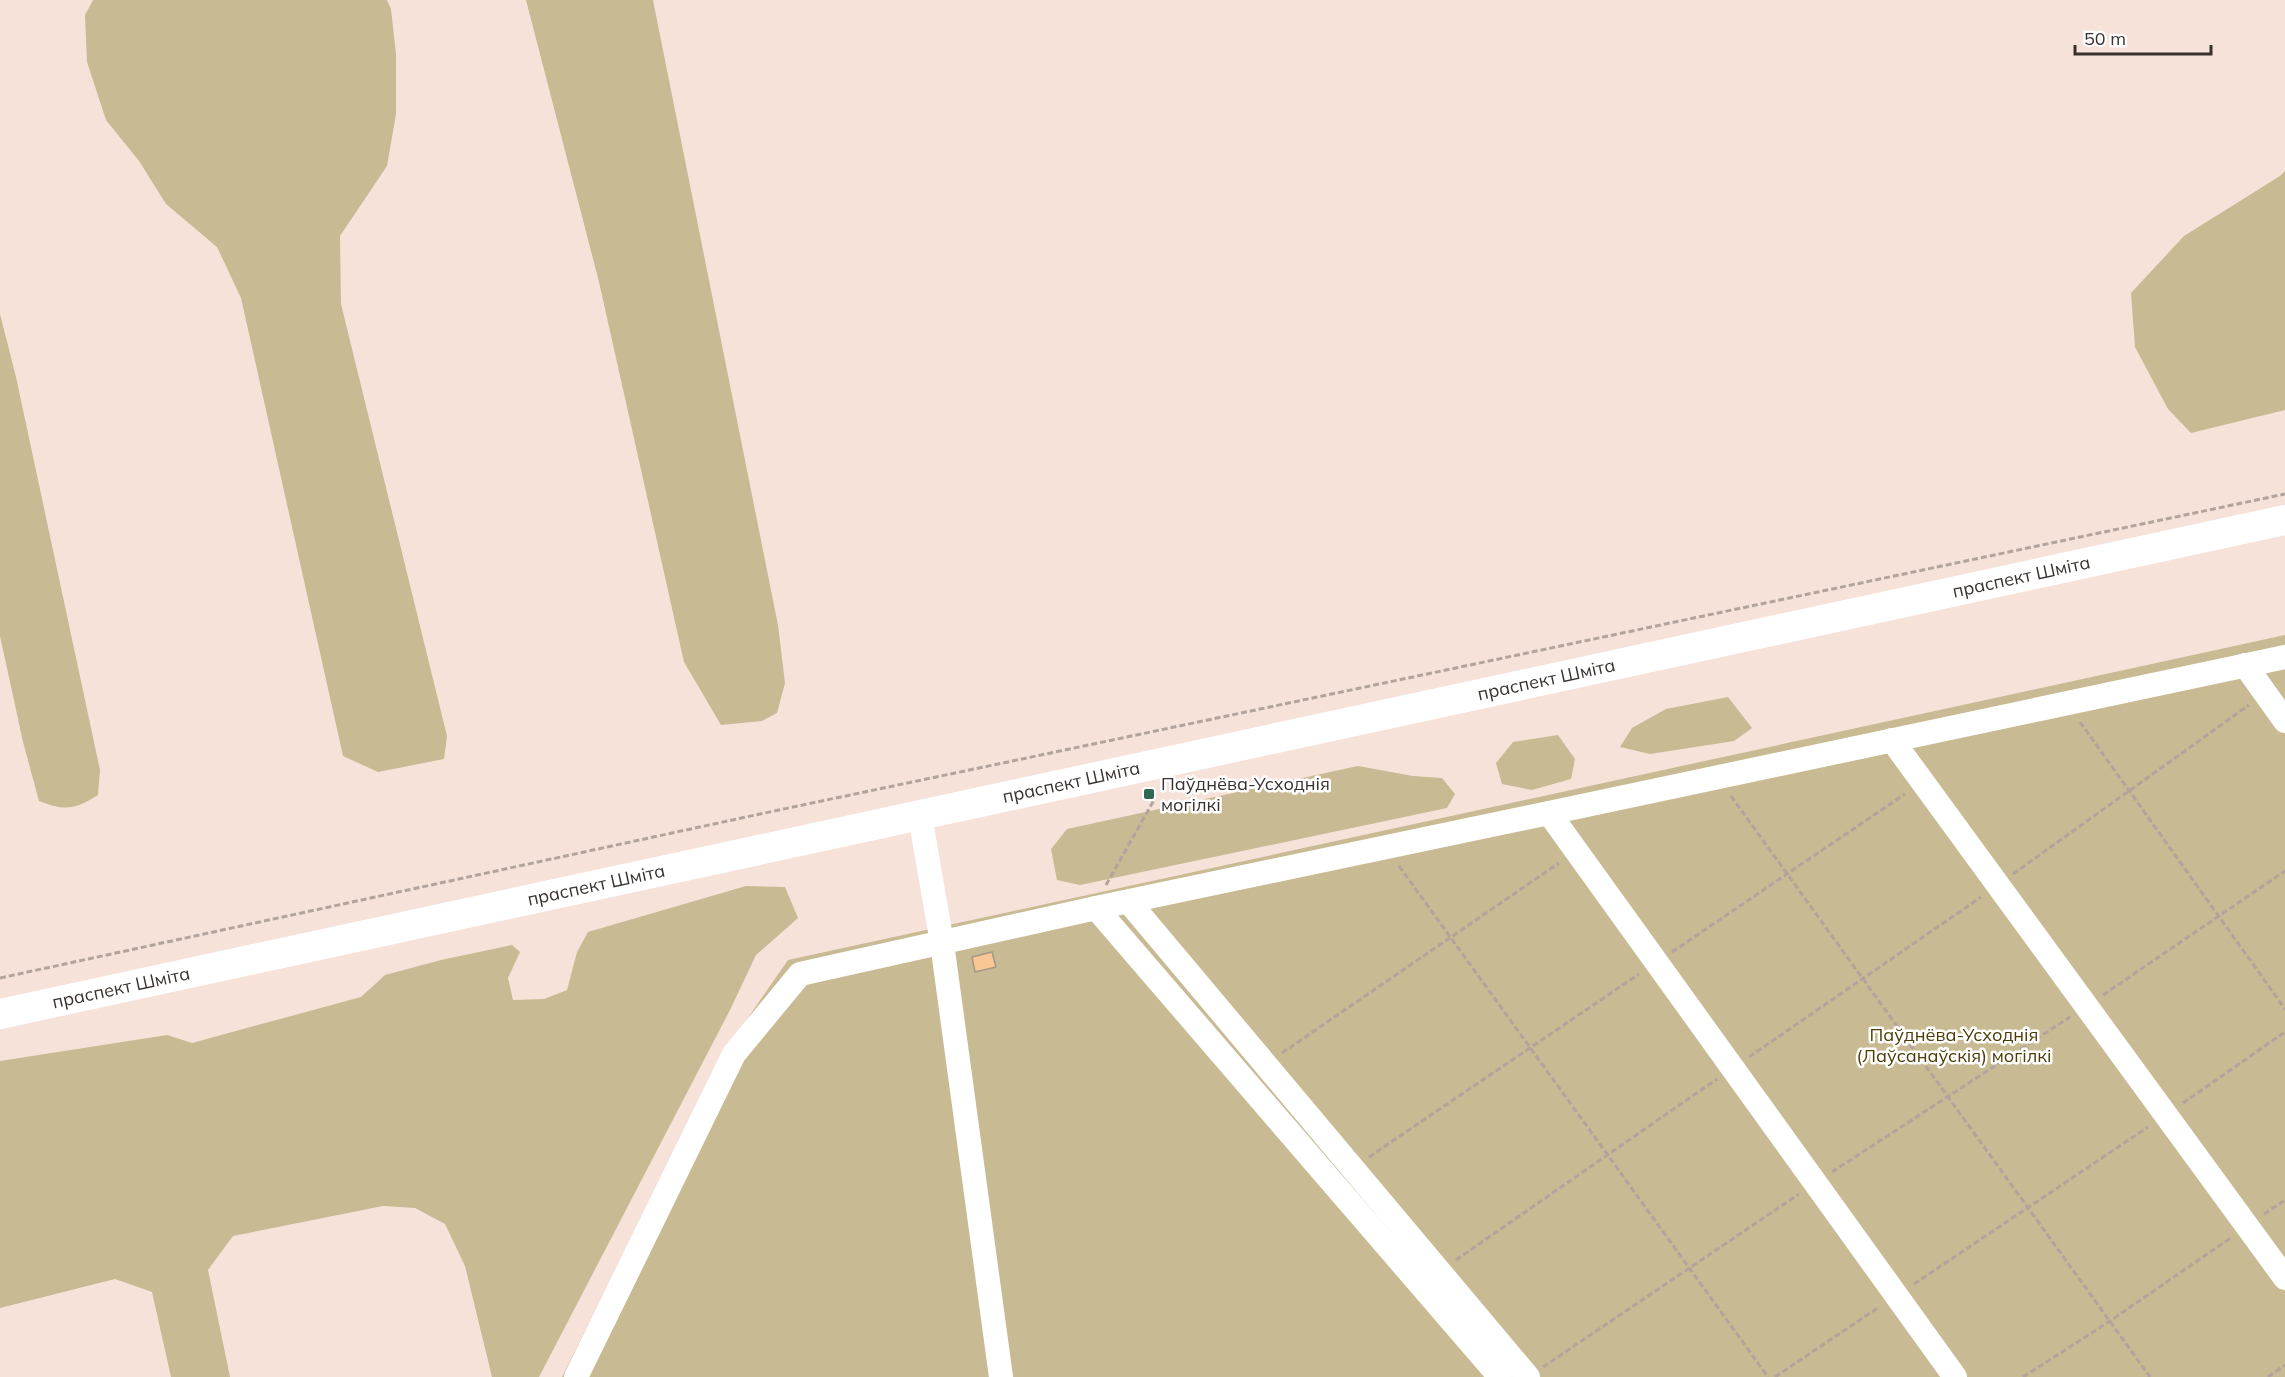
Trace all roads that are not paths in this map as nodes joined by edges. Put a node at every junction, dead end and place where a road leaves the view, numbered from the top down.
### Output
1 (2285, 520) edge
2 (2285, 657) edge
3 (2245, 665) junction
4 (2285, 721) edge
5 (1892, 741) junction
6 (1549, 813) junction
7 (920, 816) junction
8 (1129, 902) junction
9 (1096, 908) junction
10 (942, 944) junction
11 (0, 1014) edge
12 (2285, 1278) edge
13 (576, 1377) edge
14 (1001, 1377) edge
15 (1500, 1377) edge
16 (1528, 1377) edge
17 (1955, 1377) edge

1 - 7 main road, праспект Шміта
2 - 3 lane
3 - 4 lane
3 - 5 lane
5 - 6 lane
5 - 12 lane
6 - 8 lane
6 - 17 lane
7 - 10 lane
7 - 11 main road, праспект Шміта
8 - 9 lane
8 - 16 lane
9 - 10 lane
9 - 15 lane
10 - 13 lane
10 - 14 lane

